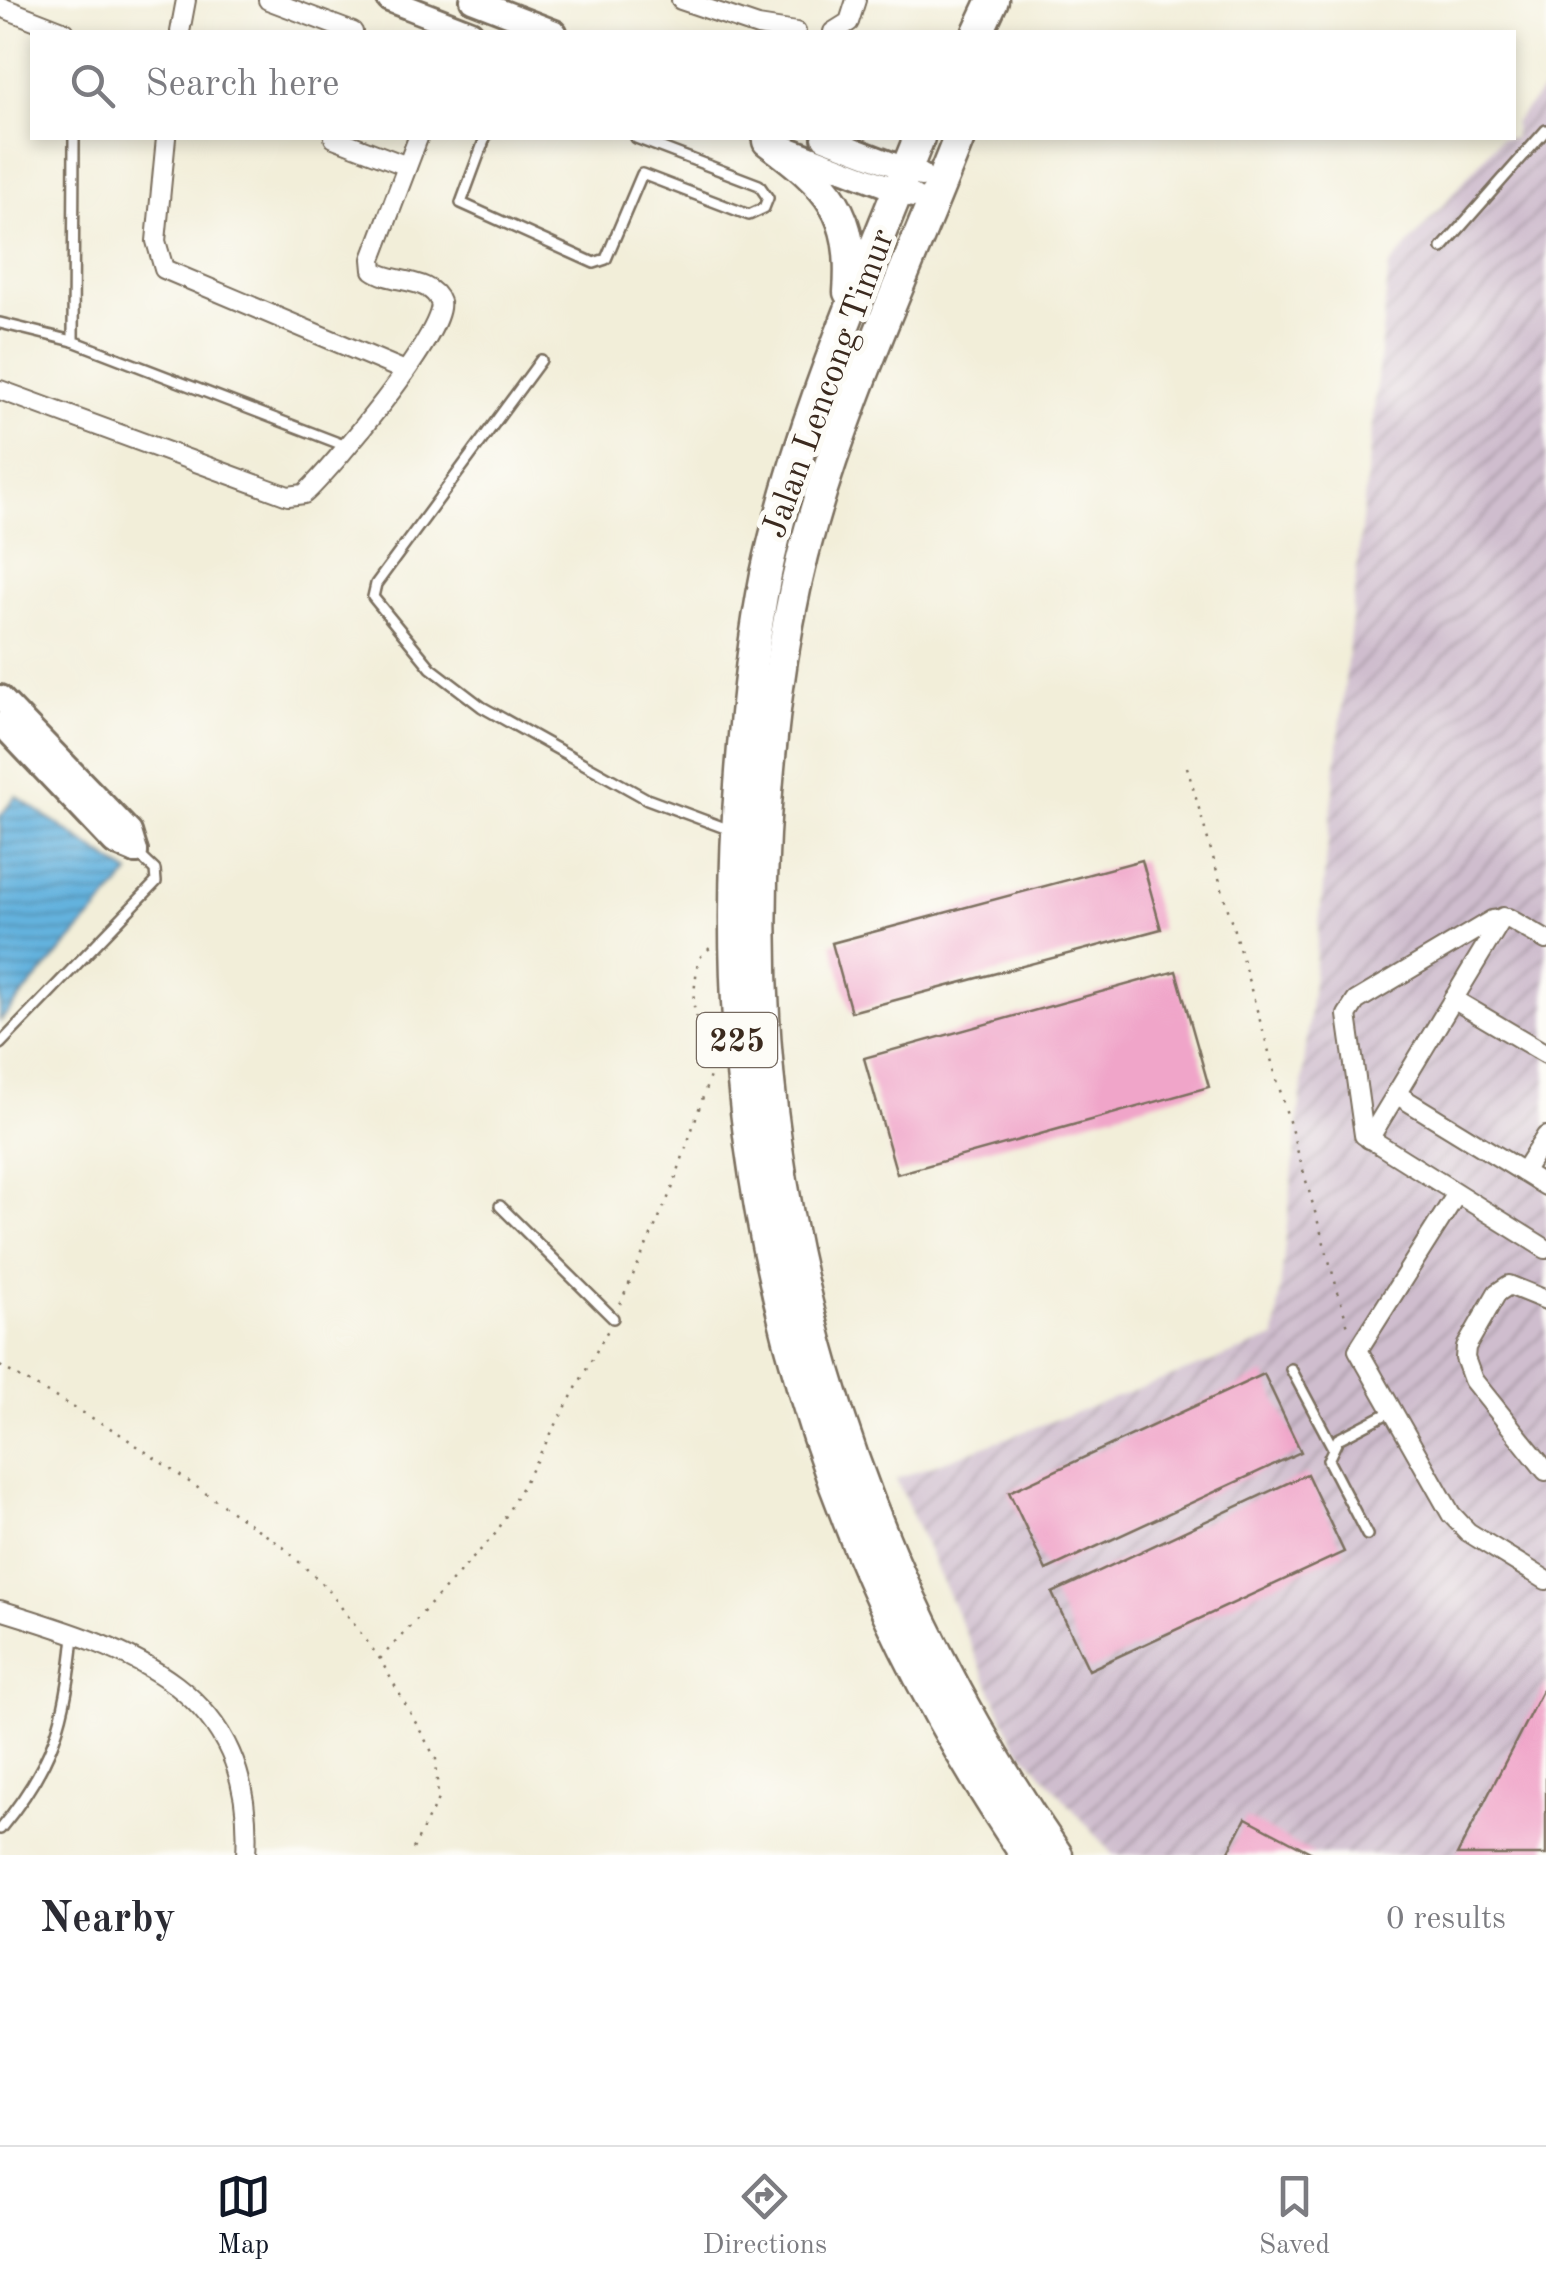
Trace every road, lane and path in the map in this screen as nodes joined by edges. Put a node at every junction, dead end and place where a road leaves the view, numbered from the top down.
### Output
1 (186, 0) edge
2 (268, 0) edge
3 (388, 0) edge
4 (472, 0) edge
5 (680, 0) edge
6 (856, 0) edge
7 (1012, 0) edge
8 (1, 4) edge
9 (428, 23) edge
10 (0, 28) edge
11 (61, 30) edge
12 (180, 30) edge
13 (348, 30) edge
14 (461, 30) edge
15 (550, 30) edge
16 (783, 30) edge
17 (839, 30) edge
18 (1001, 30) edge
19 (1546, 130) edge
20 (74, 140) edge
21 (166, 140) edge
22 (339, 140) edge
23 (417, 140) edge
24 (484, 140) edge
25 (641, 140) edge
26 (764, 140) edge
27 (766, 140) edge
28 (828, 140) edge
29 (919, 140) edge
30 (935, 140) edge
31 (958, 140) edge
32 (408, 166) junction
33 (909, 183) junction
34 (1442, 248) dead end
35 (848, 310) junction
36 (0, 323) edge
37 (74, 341) junction
38 (541, 360) dead end
39 (404, 371) junction
40 (0, 390) edge
41 (346, 446) junction
42 (830, 465) junction
43 (0, 697) edge
44 (0, 723) edge
45 (1187, 767) dead end
46 (736, 832) junction
47 (136, 852) junction
48 (1503, 917) junction
49 (1546, 940) edge
50 (1453, 999) junction
51 (0, 1044) edge
52 (1546, 1054) edge
53 (1396, 1094) junction
54 (1546, 1136) edge
55 (1370, 1140) junction
56 (1524, 1172) junction
57 (1546, 1186) edge
58 (1456, 1195) junction
59 (500, 1206) dead end
60 (1546, 1249) edge
61 (1546, 1300) edge
62 (614, 1318) dead end
63 (1358, 1350) junction
64 (0, 1366) edge
65 (1291, 1369) dead end
66 (1392, 1411) junction
67 (1332, 1446) junction
68 (1546, 1471) edge
69 (1367, 1535) dead end
70 (1546, 1580) edge
71 (0, 1610) edge
72 (75, 1633) junction
73 (0, 1829) edge
74 (246, 1855) edge
75 (410, 1855) edge
76 (1026, 1855) edge
77 (1057, 1855) edge

1 - 12 street
2 - 13 street
3 - 9 street
4 - 15 street
5 - 16 street
6 - 17 street
7 - 18 highway
8 - 10 street
8 - 11 street
9 - 14 street
19 - 34 lane
20 - 37 lane
21 - 39 street
22 - 32 street
23 - 32 street
24 - 25 lane
26 - 35 highway
27 - 33 street
28 - 33 street
29 - 33 highway, Jalan Lencong Timur / 225
30 - 33 highway, 225
31 - 42 highway, Jalan Lencong Timur / 225
32 - 39 street
33 - 35 highway, Jalan Lencong Timur / 225
33 - 42 highway, 225
35 - 46 highway, Jalan Lencong Timur / 225
36 - 37 lane
37 - 41 lane
38 - 46 lane
39 - 41 street
40 - 41 street
42 - 77 highway, Jalan Lencong Timur / 225
43 - 47 street
44 - 47 street
45 - 63 path
46 - 76 highway, Jalan Lencong Timur / 225
47 - 51 lane
48 - 49 street
48 - 50 street
48 - 55 street
50 - 52 street
50 - 53 street
53 - 55 street
53 - 56 street
54 - 56 street
55 - 58 street
56 - 57 street
58 - 60 street
58 - 63 street
59 - 62 lane
61 - 68 street
63 - 66 street
64 - 75 path
65 - 67 lane
66 - 67 lane
66 - 70 street
67 - 69 lane
71 - 72 street
72 - 73 lane
72 - 74 street

